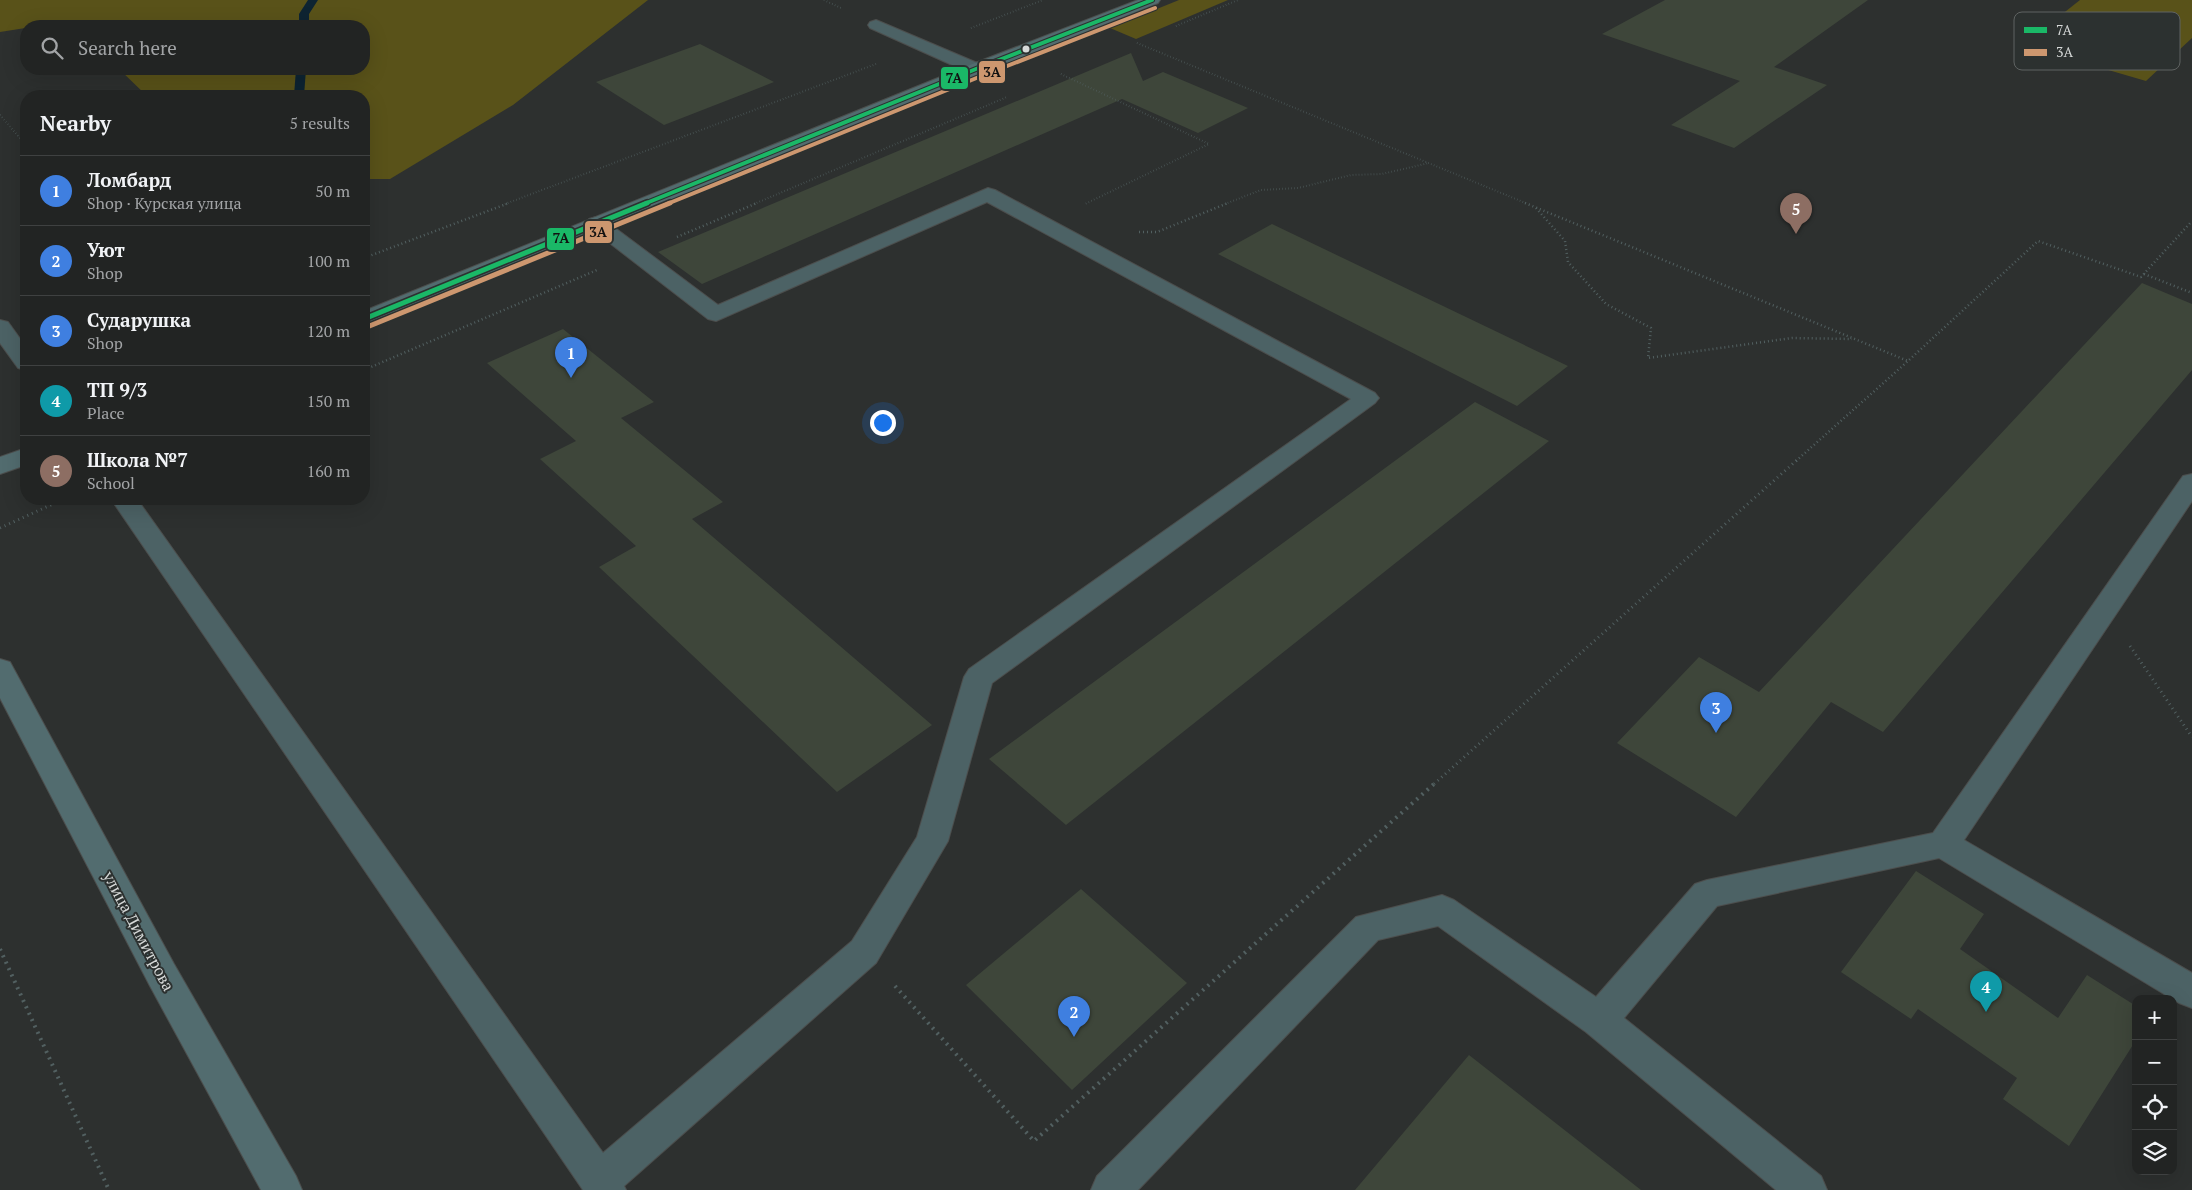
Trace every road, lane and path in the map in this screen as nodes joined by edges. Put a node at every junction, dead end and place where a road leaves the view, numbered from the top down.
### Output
1 (1043, 0) edge
2 (1152, 0) edge
3 (1238, 0) edge
4 (876, 25) dead end
5 (1174, 27) dead end
6 (1146, 39) dead end
7 (923, 46) junction
8 (976, 69) junction
9 (1070, 71) dead end
10 (1007, 97) dead end
11 (0, 115) edge
12 (20, 138) edge
13 (1429, 163) junction
14 (1536, 207) junction
15 (2192, 221) edge
16 (596, 223) junction
17 (1044, 224) junction
18 (1082, 245) junction
19 (636, 254) junction
20 (370, 256) edge
21 (2144, 274) junction
22 (2192, 293) edge
23 (370, 317) edge
24 (0, 327) edge
25 (1855, 339) junction
26 (20, 355) edge
27 (1908, 361) junction
28 (370, 367) edge
29 (20, 458) edge
30 (0, 466) edge
31 (2192, 482) edge
32 (51, 505) edge
33 (128, 505) edge
34 (0, 528) edge
35 (2104, 609) junction
36 (0, 670) edge
37 (2192, 737) edge
38 (1943, 844) junction
39 (0, 949) edge
40 (864, 952) junction
41 (2192, 992) edge
42 (1599, 1020) junction
43 (603, 1186) edge
44 (1801, 1188) edge
45 (109, 1190) edge
46 (282, 1190) edge
47 (1111, 1190) edge

1 - 7 path
2 - 8 main road
3 - 5 path
4 - 7 street
6 - 13 path
7 - 8 street
7 - 20 path
8 - 16 main road
9 - 17 path
10 - 19 path
11 - 12 path
13 - 14 path
13 - 18 path
14 - 25 path
14 - 25 path
15 - 21 path
16 - 19 street
16 - 23 main road
17 - 18 street
17 - 19 street
18 - 40 street
19 - 28 path
21 - 22 path
21 - 27 path
24 - 26 street
25 - 27 path
27 - 40 path
29 - 30 main road
31 - 35 street
32 - 34 path
33 - 43 street
35 - 37 path
35 - 38 street
36 - 46 main road, улица Димитрова
38 - 41 street
38 - 42 street
39 - 45 path
40 - 43 street
42 - 44 street
42 - 47 street

